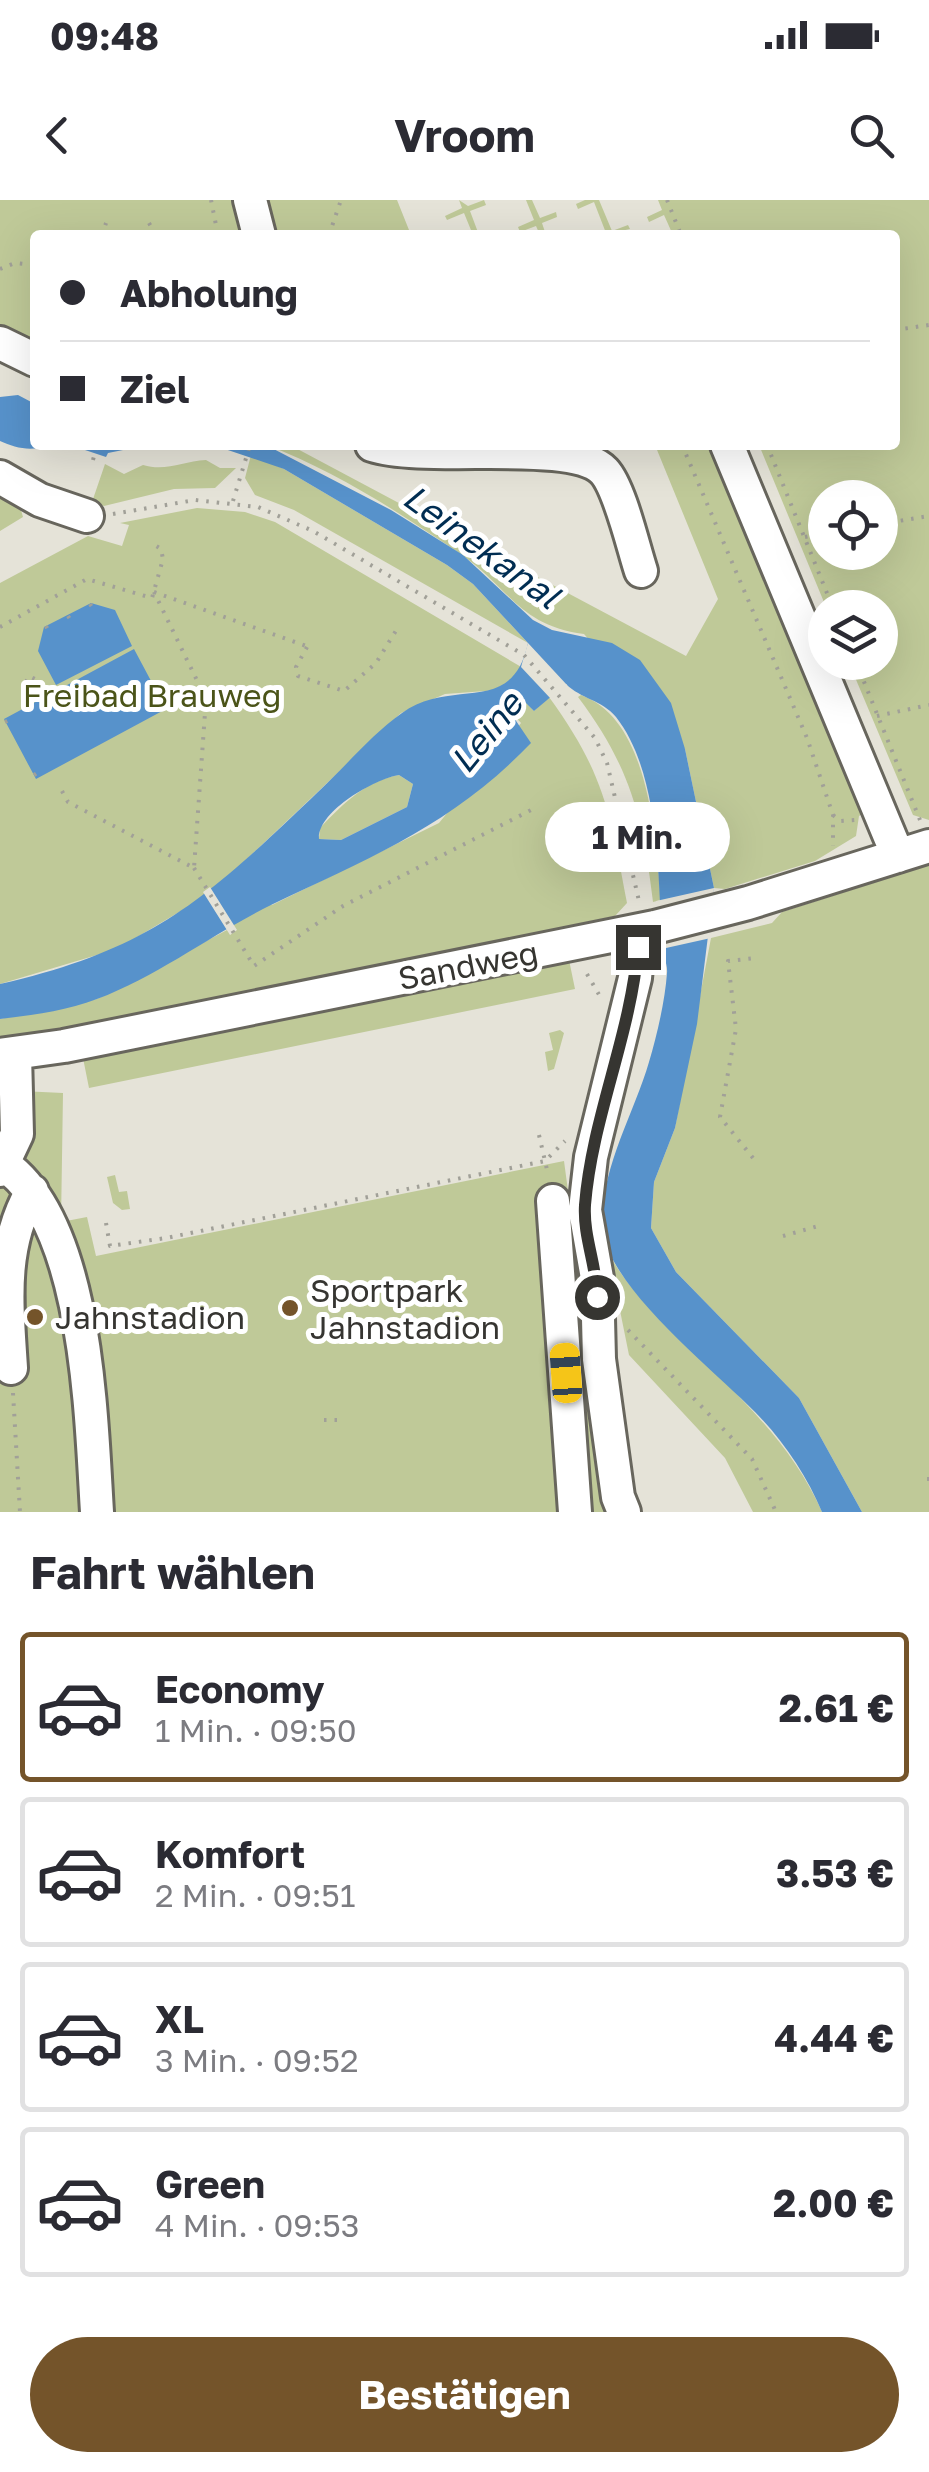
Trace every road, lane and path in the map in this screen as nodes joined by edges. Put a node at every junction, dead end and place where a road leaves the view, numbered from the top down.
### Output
1 (211, 200) edge
2 (250, 200) edge
3 (342, 200) edge
4 (667, 200) edge
5 (106, 223) dead end
6 (149, 223) dead end
7 (105, 230) edge
8 (153, 230) edge
9 (217, 230) edge
10 (258, 230) edge
11 (331, 230) edge
12 (680, 230) edge
13 (30, 264) edge
14 (0, 270) edge
15 (929, 325) edge
16 (900, 329) edge
17 (0, 343) edge
18 (30, 358) edge
19 (95, 450) edge
20 (248, 450) edge
21 (388, 450) edge
22 (684, 450) edge
23 (729, 450) edge
24 (769, 450) edge
25 (92, 460) dead end
26 (0, 477) edge
27 (233, 500) junction
28 (87, 516) joint
29 (929, 516) edge
30 (898, 521) edge
31 (808, 535) edge
32 (804, 536) junction
33 (150, 542) dead end
34 (641, 571) dead end
35 (826, 590) edge
36 (154, 592) junction
37 (0, 627) edge
38 (397, 629) dead end
39 (863, 680) edge
40 (200, 688) junction
41 (185, 696) dead end
42 (929, 706) edge
43 (877, 716) junction
44 (62, 791) dead end
45 (536, 808) dead end
46 (917, 843) edge
47 (194, 868) junction
48 (844, 874) junction
49 (644, 935) junction
50 (756, 958) dead end
51 (587, 974) dead end
52 (604, 1003) dead end
53 (8, 1054) edge
54 (570, 1128) dead end
55 (539, 1135) dead end
56 (753, 1158) dead end
57 (545, 1160) junction
58 (2, 1166) edge
59 (32, 1191) junction
60 (553, 1201) joint
61 (106, 1222) dead end
62 (822, 1225) dead end
63 (783, 1236) dead end
64 (597, 1297) junction
65 (11, 1368) joint
66 (600, 1371) junction
67 (563, 1373) junction
68 (324, 1420) dead end
69 (342, 1420) dead end
70 (20, 1512) edge
71 (97, 1512) edge
72 (575, 1512) edge
73 (624, 1512) edge
74 (776, 1512) edge

1 - 9 path
2 - 10 street
3 - 11 path
4 - 12 path
5 - 7 path
6 - 8 path
13 - 14 path
15 - 16 path
17 - 18 street
19 - 25 path
20 - 27 path
21 - 34 street
22 - 48 path
23 - 46 street
24 - 32 path
26 - 28 street
27 - 28 path
27 - 49 path
29 - 30 path
31 - 32 path
32 - 35 path
33 - 36 path
36 - 37 path
36 - 38 path
36 - 40 path
39 - 43 path
40 - 41 path
40 - 47 path
42 - 43 path
43 - 46 path
44 - 47 path
45 - 47 path
46 - 48 street, Sandweg
48 - 49 street, Sandweg
49 - 53 street, Sandweg
49 - 64 street
50 - 56 path
51 - 52 path
53 - 58 street
54 - 57 path
55 - 57 path
57 - 60 path
57 - 61 path
58 - 59 street
59 - 65 street
59 - 71 street
60 - 67 street
62 - 63 path
64 - 66 street
64 - 74 path
65 - 70 path
66 - 67 street
66 - 73 street
67 - 72 street
68 - 69 path

